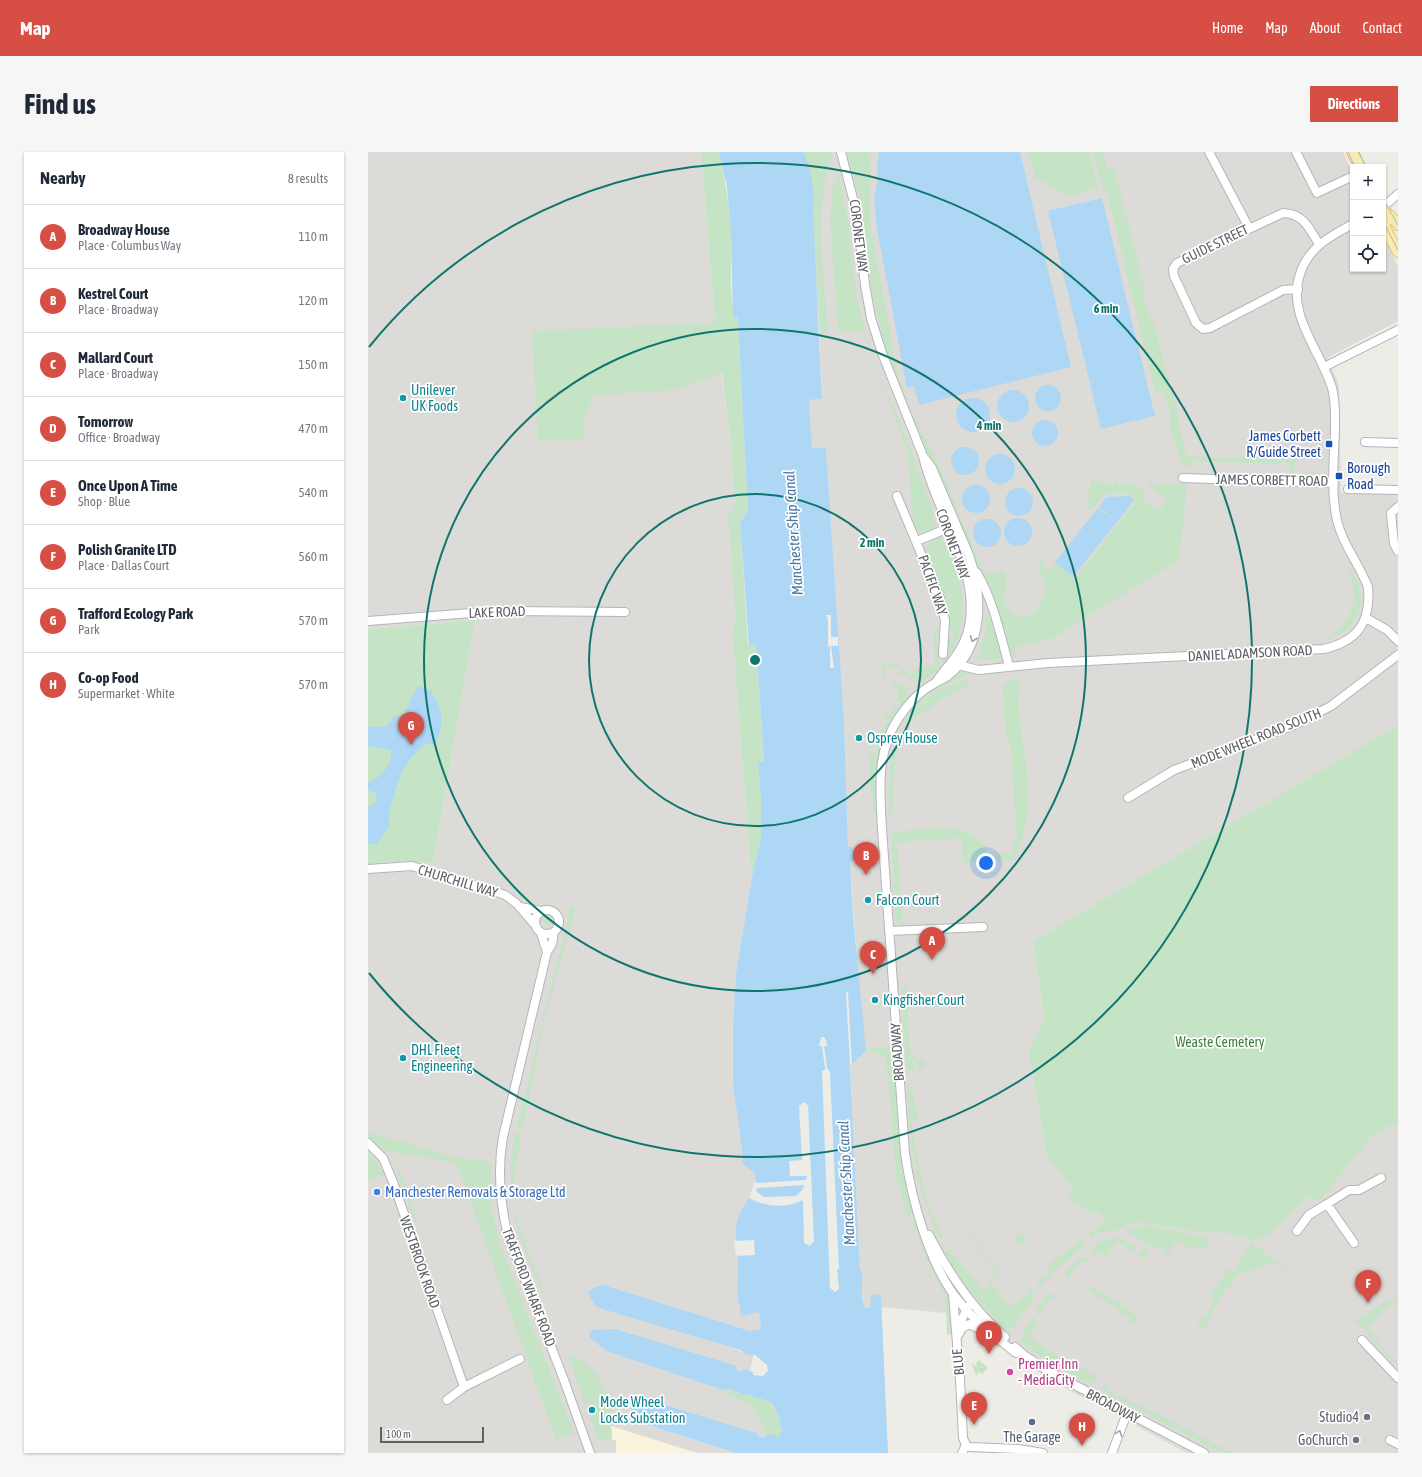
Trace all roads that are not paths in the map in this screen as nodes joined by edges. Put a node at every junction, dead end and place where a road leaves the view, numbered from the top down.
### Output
1 (841, 152) edge
2 (1209, 152) edge
3 (1296, 152) edge
4 (1352, 152) edge
5 (1358, 164) edge
6 (1350, 177) edge
7 (1398, 194) edge
8 (1386, 207) edge
9 (1386, 211) edge
10 (1396, 222) edge
11 (1350, 226) edge
12 (1249, 228) junction
13 (1386, 230) edge
14 (1319, 244) junction
15 (1398, 252) edge
16 (1298, 288) junction
17 (1398, 330) edge
18 (1324, 367) junction
19 (1365, 442) dead end
20 (1398, 443) edge
21 (1183, 478) dead end
22 (1334, 483) junction
23 (1348, 489) dead end
24 (1398, 490) edge
25 (897, 496) dead end
26 (1398, 507) edge
27 (952, 527) junction
28 (917, 541) junction
29 (1398, 551) edge
30 (973, 568) junction
31 (980, 611) junction
32 (626, 612) dead end
33 (994, 614) junction
34 (1366, 618) junction
35 (368, 621) edge
36 (971, 622) junction
37 (1398, 641) edge
38 (943, 654) dead end
39 (1398, 655) edge
40 (956, 662) junction
41 (1009, 666) junction
42 (936, 682) joint
43 (1128, 798) dead end
44 (368, 869) edge
45 (520, 907) junction
46 (541, 911) junction
47 (535, 925) junction
48 (983, 927) dead end
49 (889, 931) junction
50 (542, 932) junction
51 (553, 932) junction
52 (547, 952) junction
53 (368, 1143) edge
54 (1381, 1178) dead end
55 (1327, 1204) junction
56 (922, 1224) junction
57 (1297, 1231) dead end
58 (931, 1239) junction
59 (1354, 1243) dead end
60 (952, 1293) junction
61 (966, 1310) junction
62 (959, 1334) junction
63 (1362, 1340) dead end
64 (957, 1346) junction
65 (1016, 1353) junction
66 (1025, 1356) junction
67 (520, 1359) dead end
68 (1398, 1378) edge
69 (464, 1387) junction
70 (447, 1400) dead end
71 (1126, 1413) junction
72 (966, 1445) junction
73 (590, 1453) edge
74 (962, 1453) edge
75 (1043, 1453) edge
76 (1112, 1453) edge
77 (1204, 1453) edge

1 - 27 street, CORONET WAY
2 - 12 street
3 - 6 street
4 - 5 main road
7 - 8 street
9 - 10 main road
11 - 14 street, JAMES CORBETT ROAD
12 - 14 street, GUIDE STREET
12 - 16 street, GUIDE STREET
13 - 15 main road
14 - 16 street, JAMES CORBETT ROAD
16 - 18 street, JAMES CORBETT ROAD
17 - 18 street
18 - 22 street, JAMES CORBETT ROAD
19 - 20 street
21 - 22 street, JAMES CORBETT ROAD
22 - 34 street, DANIEL ADAMSON ROAD
23 - 24 street
25 - 28 street, PACIFIC WAY
26 - 29 street
27 - 28 street, PACIFIC WAY
27 - 30 street, CORONET WAY
27 - 36 street, CORONET WAY
28 - 38 street, PACIFIC WAY
30 - 31 street, CORONET WAY
30 - 33 street
31 - 33 street
31 - 36 street
31 -> 40 street, CORONET WAY
32 - 35 street, LAKE ROAD
33 - 41 street
34 - 37 street
34 - 41 street, DANIEL ADAMSON ROAD
36 - 40 street, CORONET WAY
39 - 43 street, MODE WHEEL ROAD SOUTH
40 - 41 street, DANIEL ADAMSON ROAD
40 - 42 street, CORONET WAY
42 - 49 street, BROADWAY
44 - 45 street, CHURCHILL WAY
45 - 46 street, CHURCHILL WAY
45 - 47 street, CHURCHILL WAY
46 - 47 street
46 - 51 street
47 - 50 street
48 - 49 street
49 - 56 street, BROADWAY
50 - 51 street
50 - 52 street, TRAFFORD WHARF ROAD
51 - 52 street, TRAFFORD WHARF ROAD
52 - 73 street, TRAFFORD WHARF ROAD
53 - 69 street, WESTBROOK ROAD
54 - 55 street
55 - 57 street
55 - 59 street
56 - 58 street, BROADWAY
56 - 60 street, BROADWAY
58 - 61 street, BROADWAY
58 - 66 street, BROADWAY
60 - 61 street, BROADWAY
60 - 64 street, BLUE
61 - 62 street
61 - 65 street, BROADWAY
62 - 64 street
62 - 65 street, BROADWAY
63 - 68 street
64 - 72 street, BLUE
65 - 66 street, BROADWAY
66 - 71 street, BROADWAY
67 - 69 street
69 - 70 street
76 -> 71 street
71 - 77 street, BROADWAY
72 - 74 street
72 - 75 street

